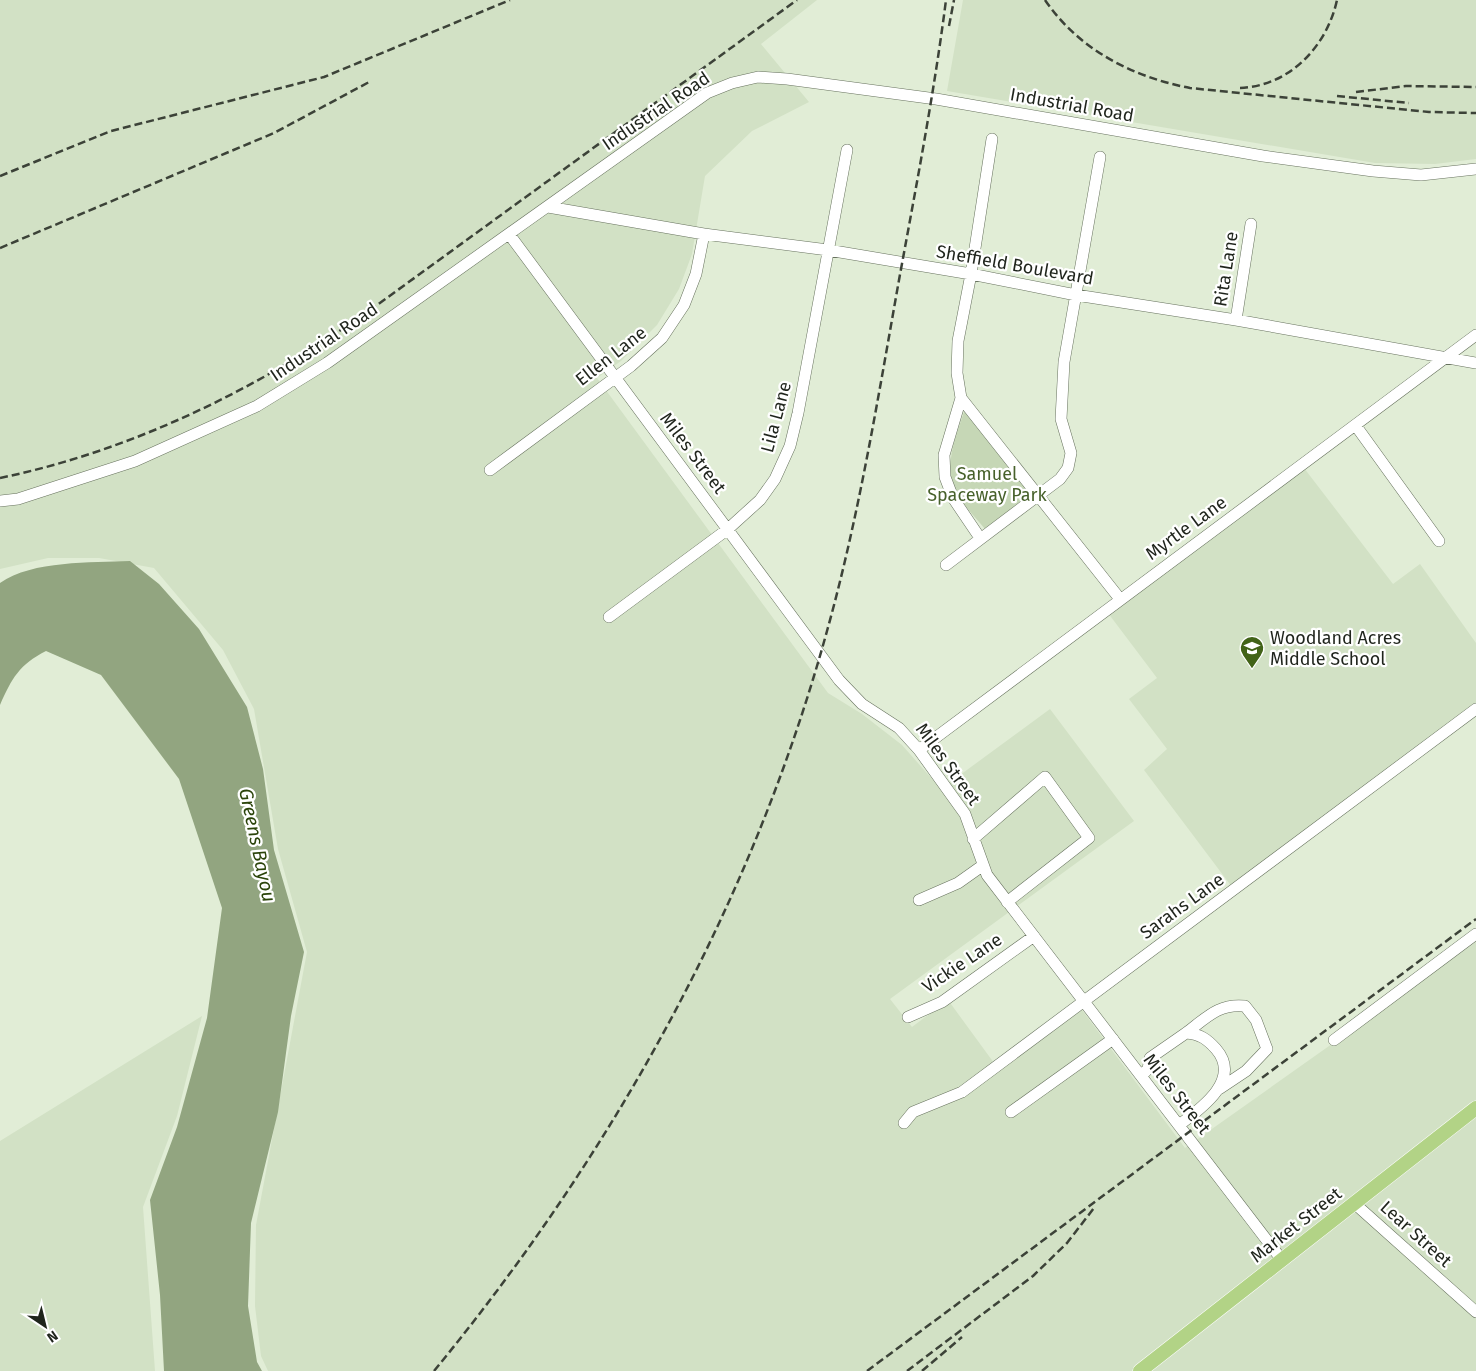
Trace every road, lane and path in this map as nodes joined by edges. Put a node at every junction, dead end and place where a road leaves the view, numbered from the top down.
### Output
1 (992, 139) dead end
2 (847, 150) dead end
3 (1100, 157) dead end
4 (1476, 169) edge
5 (548, 207) junction
6 (1251, 224) dead end
7 (509, 234) junction
8 (704, 234) junction
9 (828, 250) junction
10 (971, 274) junction
11 (1076, 295) junction
12 (1236, 320) junction
13 (1476, 335) edge
14 (1446, 357) junction
15 (1476, 363) edge
16 (614, 378) junction
17 (961, 398) junction
18 (1356, 426) junction
19 (490, 470) dead end
20 (1038, 496) junction
21 (0, 501) edge
22 (728, 529) junction
23 (980, 538) junction
24 (1439, 541) dead end
25 (946, 564) dead end
26 (1120, 599) junction
27 (609, 617) dead end
28 (1476, 709) edge
29 (919, 750) junction
30 (973, 839) junction
31 (982, 866) junction
32 (919, 900) dead end
33 (1007, 902) junction
34 (1476, 934) edge
35 (1034, 936) junction
36 (1084, 1002) junction
37 (908, 1017) dead end
38 (1186, 1033) junction
39 (1113, 1039) junction
40 (1334, 1040) dead end
41 (1141, 1076) junction
42 (1220, 1089) junction
43 (1476, 1108) edge
44 (1011, 1112) dead end
45 (904, 1123) dead end
46 (1179, 1125) junction
47 (1354, 1203) junction
48 (1282, 1260) junction
49 (1476, 1312) edge
50 (1140, 1371) edge

1 - 10 street
2 - 9 street, Lila Lane
3 - 11 street
4 - 5 street, Industrial Road
5 - 7 street, Industrial Road
5 - 8 street, Sheffield Boulevard
6 - 12 street, Rita Lane
7 - 16 street, Miles Street
7 - 21 street, Industrial Road
8 - 9 street, Sheffield Boulevard
8 - 16 street, Ellen Lane
9 - 10 street, Sheffield Boulevard
9 - 22 street, Lila Lane
10 - 11 street, Sheffield Boulevard
10 - 17 street
11 - 12 street, Sheffield Boulevard
11 - 20 street
12 - 14 street, Sheffield Boulevard
13 - 14 street, Myrtle Lane
14 - 15 street, Sheffield Boulevard
14 - 18 street, Myrtle Lane
16 - 19 street, Ellen Lane
16 - 22 street, Miles Street
17 - 20 street
17 - 23 street
18 - 24 street
18 - 26 street, Myrtle Lane
20 - 23 street
20 - 26 street
22 - 27 street, Lila Lane
22 - 29 street, Miles Street
23 - 25 street
26 - 29 street, Myrtle Lane
28 - 36 street, Sarahs Lane
29 - 30 street, Miles Street
30 - 31 street, Miles Street
30 - 33 street
31 - 32 street
31 - 33 street, Miles Street
33 - 35 street, Miles Street
34 - 40 street
35 - 36 street, Miles Street
35 - 37 street, Vickie Lane
36 - 39 street, Miles Street
36 - 45 street, Sarahs Lane
38 - 41 street
38 - 42 street
38 - 42 street
39 - 41 street, Miles Street
39 - 44 street
41 - 46 street, Miles Street
42 - 46 street
43 - 47 main road, Market Street
46 - 48 street, Miles Street
47 - 48 main road, Market Street
47 - 49 street, Lear Street
48 - 50 main road, Market Street

